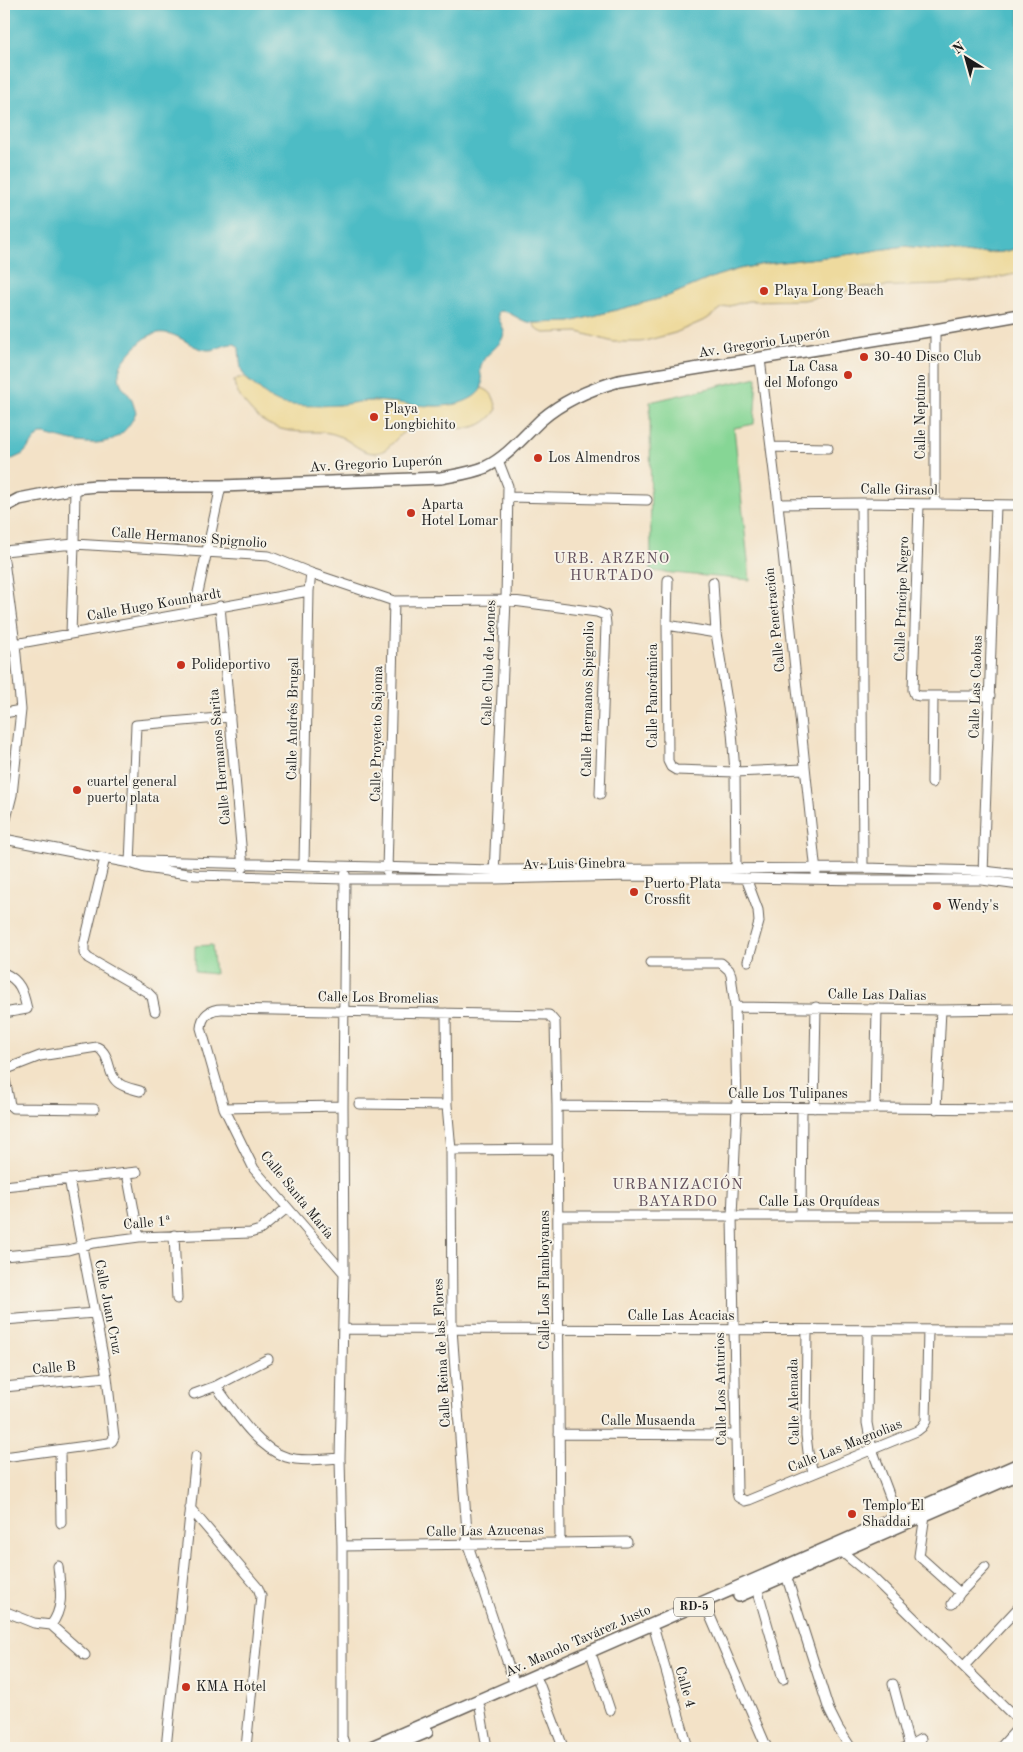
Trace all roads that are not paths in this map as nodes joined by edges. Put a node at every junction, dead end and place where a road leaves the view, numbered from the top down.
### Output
1 (1019, 315) edge
2 (935, 330) junction
3 (760, 359) junction
4 (771, 447) junction
5 (828, 448) dead end
6 (498, 460) junction
7 (221, 486) junction
8 (75, 488) junction
9 (508, 497) junction
10 (648, 500) dead end
11 (861, 503) junction
12 (778, 504) junction
13 (919, 504) junction
14 (935, 504) junction
15 (996, 505) junction
16 (1019, 505) edge
17 (4, 507) edge
18 (74, 544) junction
19 (4, 551) edge
20 (206, 551) junction
21 (4, 562) edge
22 (311, 573) junction
23 (668, 580) dead end
24 (713, 582) dead end
25 (309, 591) junction
26 (506, 600) junction
27 (394, 601) junction
28 (220, 606) junction
29 (194, 611) junction
30 (667, 625) junction
31 (716, 633) junction
32 (70, 634) junction
33 (15, 644) junction
34 (4, 646) edge
35 (933, 696) junction
36 (990, 696) junction
37 (21, 710) junction
38 (4, 713) edge
39 (230, 717) junction
40 (804, 769) junction
41 (736, 772) junction
42 (932, 783) dead end
43 (600, 794) dead end
44 (4, 829) edge
45 (7, 839) edge
46 (105, 858) junction
47 (130, 862) junction
48 (243, 864) junction
49 (304, 865) junction
50 (346, 866) junction
51 (388, 866) junction
52 (736, 868) junction
53 (816, 868) junction
54 (863, 868) junction
55 (494, 874) junction
56 (983, 875) junction
57 (1019, 875) edge
58 (243, 876) junction
59 (386, 878) junction
60 (746, 878) junction
61 (345, 879) junction
62 (815, 879) junction
63 (1019, 885) edge
64 (748, 960) dead end
65 (650, 963) dead end
66 (4, 973) edge
67 (735, 1007) junction
68 (816, 1007) junction
69 (877, 1008) junction
70 (1019, 1009) edge
71 (941, 1010) junction
72 (155, 1011) dead end
73 (344, 1012) junction
74 (446, 1012) junction
75 (4, 1014) edge
76 (205, 1016) joint
77 (552, 1017) joint
78 (4, 1070) edge
79 (4, 1074) edge
80 (140, 1091) dead end
81 (359, 1104) dead end
82 (448, 1105) junction
83 (343, 1106) junction
84 (557, 1106) junction
85 (737, 1107) junction
86 (224, 1108) junction
87 (802, 1108) junction
88 (814, 1108) junction
89 (875, 1108) junction
90 (94, 1109) dead end
91 (936, 1109) junction
92 (1019, 1109) edge
93 (558, 1149) junction
94 (451, 1150) junction
95 (137, 1172) dead end
96 (126, 1173) junction
97 (69, 1179) junction
98 (4, 1186) edge
99 (287, 1208) junction
100 (558, 1216) junction
101 (732, 1216) junction
102 (801, 1216) junction
103 (1019, 1216) edge
104 (174, 1235) junction
105 (140, 1237) junction
106 (82, 1247) junction
107 (4, 1256) edge
108 (344, 1273) junction
109 (177, 1299) dead end
110 (95, 1313) junction
111 (4, 1320) edge
112 (1019, 1328) edge
113 (344, 1329) junction
114 (452, 1329) junction
115 (559, 1330) junction
116 (734, 1330) junction
117 (807, 1330) junction
118 (868, 1330) junction
119 (928, 1330) junction
120 (268, 1359) dead end
121 (107, 1377) junction
122 (216, 1386) junction
123 (4, 1387) edge
124 (194, 1394) dead end
125 (560, 1434) junction
126 (736, 1435) junction
127 (872, 1449) junction
128 (60, 1451) junction
129 (196, 1456) dead end
130 (4, 1457) edge
131 (340, 1458) junction
132 (1019, 1464) edge
133 (813, 1473) junction
134 (1019, 1474) edge
135 (741, 1500) joint
136 (190, 1508) junction
137 (925, 1515) junction
138 (898, 1518) junction
139 (61, 1523) dead end
140 (628, 1542) dead end
141 (560, 1543) junction
142 (468, 1545) junction
143 (342, 1546) junction
144 (842, 1551) junction
145 (58, 1566) dead end
146 (985, 1567) dead end
147 (786, 1575) junction
148 (757, 1588) junction
149 (960, 1593) junction
150 (952, 1604) dead end
151 (1019, 1607) edge
152 (708, 1609) junction
153 (4, 1611) edge
154 (52, 1625) junction
155 (655, 1632) junction
156 (85, 1655) dead end
157 (593, 1660) junction
158 (964, 1666) junction
159 (783, 1679) dead end
160 (539, 1683) junction
161 (893, 1684) dead end
162 (514, 1685) junction
163 (480, 1707) junction
164 (610, 1710) dead end
165 (1019, 1721) edge
166 (1019, 1727) edge
167 (921, 1739) dead end
168 (401, 1746) edge
169 (563, 1747) edge
170 (908, 1747) edge
171 (166, 1748) edge
172 (246, 1748) edge
173 (346, 1748) edge
174 (369, 1748) edge
175 (487, 1748) edge
176 (688, 1748) edge
177 (767, 1748) edge
178 (850, 1748) edge
179 (1000, 1748) edge

1 - 2 main road, Av. Gregorio Luperón
2 - 3 main road, Av. Gregorio Luperón
2 - 14 street, Calle Neptuno
3 - 4 street, Calle Penetración
3 - 6 main road, Av. Gregorio Luperón
4 - 5 street
4 - 12 street, Calle Penetración
6 - 7 main road, Av. Gregorio Luperón
6 - 9 street, Calle Club de Leones
7 - 8 main road, Av. Gregorio Luperón
7 - 20 street
8 - 17 main road, Av. Gregorio Luperón
8 - 18 street
9 - 10 street
9 - 26 street, Calle Club de Leones
11 - 12 street, Calle Girasol
11 - 13 street, Calle Girasol
11 - 54 street
12 - 40 street, Calle Penetración
13 - 14 street, Calle Girasol
13 - 35 street, Calle Príncipe Negro
14 - 15 street, Calle Girasol
15 - 16 street, Calle Girasol
15 - 36 street, Calle Las Caobas
18 - 19 street, Calle Hermanos Spignolio
18 - 20 street, Calle Hermanos Spignolio
18 - 32 street
20 - 22 street, Calle Hermanos Spignolio
20 - 29 street
21 - 33 street
22 - 25 street, Calle Andrés Brugal
22 - 27 street, Calle Hermanos Spignolio
23 - 30 street, Calle Panorámica
24 - 31 street
25 - 28 street, Calle Hugo Kounhardt
25 - 49 street, Calle Andrés Brugal
26 - 27 street, Calle Hermanos Spignolio
26 - 43 street, Calle Hermanos Spignolio
26 - 55 street, Calle Club de Leones
27 - 51 street, Calle Proyecto Sajoma
28 - 29 street, Calle Hugo Kounhardt
28 - 39 street, Calle Hermanos Sarita
29 - 32 street, Calle Hugo Kounhardt
30 - 31 street
30 - 41 street, Calle Panorámica
31 - 41 street
32 - 33 street, Calle Hugo Kounhardt
33 - 34 street, Calle Hugo Kounhardt
33 - 37 street
35 - 36 street
35 - 42 street
36 - 56 street, Calle Las Caobas
37 - 38 street
37 - 44 street
39 - 47 street
39 - 48 street, Calle Hermanos Sarita
40 - 41 street, Calle Panorámica
40 - 53 street, Calle Penetración
41 - 52 street
44 - 45 street
45 - 46 street, Av. Luis Ginebra
46 - 47 street, Av. Luis Ginebra
46 - 72 street
47 - 48 street, Av. Luis Ginebra
47 - 58 street, Av. Luis Ginebra
48 - 49 street, Av. Luis Ginebra
48 - 58 street, Calle Hermanos Sarita
49 - 50 street, Av. Luis Ginebra
50 - 51 street, Av. Luis Ginebra
50 - 61 street
51 - 55 street, Av. Luis Ginebra
51 - 59 street, Calle Proyecto Sajoma
52 - 53 street, Av. Luis Ginebra
52 - 55 street, Av. Luis Ginebra
53 - 54 street, Av. Luis Ginebra
53 - 62 street, Calle Penetración
54 - 56 street, Av. Luis Ginebra
55 - 59 street, Av. Luis Ginebra
55 - 60 street, Av. Luis Ginebra
56 - 57 street, Av. Luis Ginebra
56 - 62 street, Av. Luis Ginebra
56 - 63 street, Av. Luis Ginebra
58 - 61 street, Av. Luis Ginebra
59 - 61 street, Av. Luis Ginebra
60 - 62 street, Av. Luis Ginebra
60 - 64 street
61 - 73 street
65 - 67 street, Calle Los Anturios
66 - 75 street
67 - 68 street, Calle Las Dalias
67 - 85 street, Calle Los Anturios
68 - 69 street, Calle Las Dalias
68 - 88 street
69 - 71 street, Calle Las Dalias
69 - 89 street
70 - 71 street, Calle Las Dalias
71 - 91 street
73 - 74 street, Calle Los Bromelias
73 - 76 street, Calle Los Bromelias
73 - 83 street
74 - 77 street, Calle Los Bromelias
74 - 82 street, Calle Reina de las Flores
76 - 86 street, Calle Santa María
77 - 84 street, Calle Los Flamboyanes
78 - 80 street
79 - 90 street
81 - 82 street
82 - 94 street, Calle Reina de las Flores
83 - 86 street
83 - 108 street
84 - 85 street, Calle Los Tulipanes
84 - 93 street, Calle Los Flamboyanes
85 - 87 street, Calle Los Tulipanes
85 - 101 street, Calle Los Anturios
86 - 99 street, Calle Santa María
87 - 88 street, Calle Los Tulipanes
87 - 102 street
88 - 89 street, Calle Los Tulipanes
89 - 91 street, Calle Los Tulipanes
91 - 92 street, Calle Los Tulipanes
93 - 94 street
93 - 100 street, Calle Los Flamboyanes
94 - 114 street, Calle Reina de las Flores
95 - 96 street
96 - 97 street
96 - 105 street
97 - 98 street
97 - 106 street, Calle Juan Cruz
99 - 104 street, Calle 1ª
99 - 108 street, Calle Santa María
100 - 101 street, Calle Las Orquídeas
100 - 115 street, Calle Los Flamboyanes
101 - 102 street, Calle Las Orquídeas
101 - 116 street, Calle Los Anturios
102 - 103 street, Calle Las Orquídeas
104 - 105 street, Calle 1ª
104 - 109 street
105 - 106 street, Calle 1ª
106 - 107 street, Calle 1ª
106 - 110 street, Calle Juan Cruz
108 - 113 street
110 - 111 street
110 - 121 street, Calle Juan Cruz
112 - 119 street, Calle Las Acacias
113 - 114 street, Calle Las Acacias
113 - 131 street
114 - 115 street, Calle Las Acacias
114 - 142 street, Calle Reina de las Flores
115 - 116 street, Calle Las Acacias
115 - 125 street, Calle Los Flamboyanes
116 - 117 street, Calle Las Acacias
116 - 126 street, Calle Los Anturios
117 - 118 street, Calle Las Acacias
117 - 133 street, Calle Alemada
118 - 119 street, Calle Las Acacias
118 - 127 street
119 - 127 street, Calle Las Magnolias
120 - 122 street
121 - 123 street, Calle B
121 - 128 street, Calle Juan Cruz
122 - 124 street
122 - 131 street
125 - 126 street, Calle Musaenda
125 - 141 street, Calle Los Flamboyanes
126 - 135 street, Calle Los Anturios
127 - 133 street, Calle Las Magnolias
127 - 138 street
128 - 130 street
128 - 139 street
129 - 136 street
131 - 143 street
132 - 138 main road, Av. Manolo Tavárez Justo / RD-5
133 - 135 street, Calle Las Magnolias
134 - 137 main road, Av. Manolo Tavárez Justo / RD-5
136 - 171 street
136 - 172 street
137 - 144 main road, Av. Manolo Tavárez Justo / RD-5
137 - 149 street
138 - 162 main road, Av. Manolo Tavárez Justo / RD-5
140 - 141 street, Calle Las Azucenas
141 - 142 street, Calle Las Azucenas
142 - 143 street, Calle Las Azucenas
142 - 162 street, Calle Reina de las Flores
143 - 173 street
144 - 147 main road, Av. Manolo Tavárez Justo / RD-5
144 - 158 street
145 - 154 street
146 - 149 street
147 - 148 main road, Av. Manolo Tavárez Justo / RD-5
147 - 178 street
148 - 152 main road, Av. Manolo Tavárez Justo / RD-5
148 - 159 street
149 - 150 street
151 - 158 street
152 - 155 main road, Av. Manolo Tavárez Justo / RD-5
152 - 177 street
153 - 154 street
154 - 156 street
155 - 157 main road, Av. Manolo Tavárez Justo / RD-5
155 - 176 street, Calle 4
157 - 160 main road, Av. Manolo Tavárez Justo / RD-5
157 - 164 street
158 - 165 street
160 - 163 main road, Av. Manolo Tavárez Justo / RD-5
160 - 169 street
161 - 170 street
162 - 174 main road, Av. Manolo Tavárez Justo / RD-5
163 - 168 main road, Av. Manolo Tavárez Justo / RD-5
163 - 175 street
166 - 179 street
167 - 170 street

